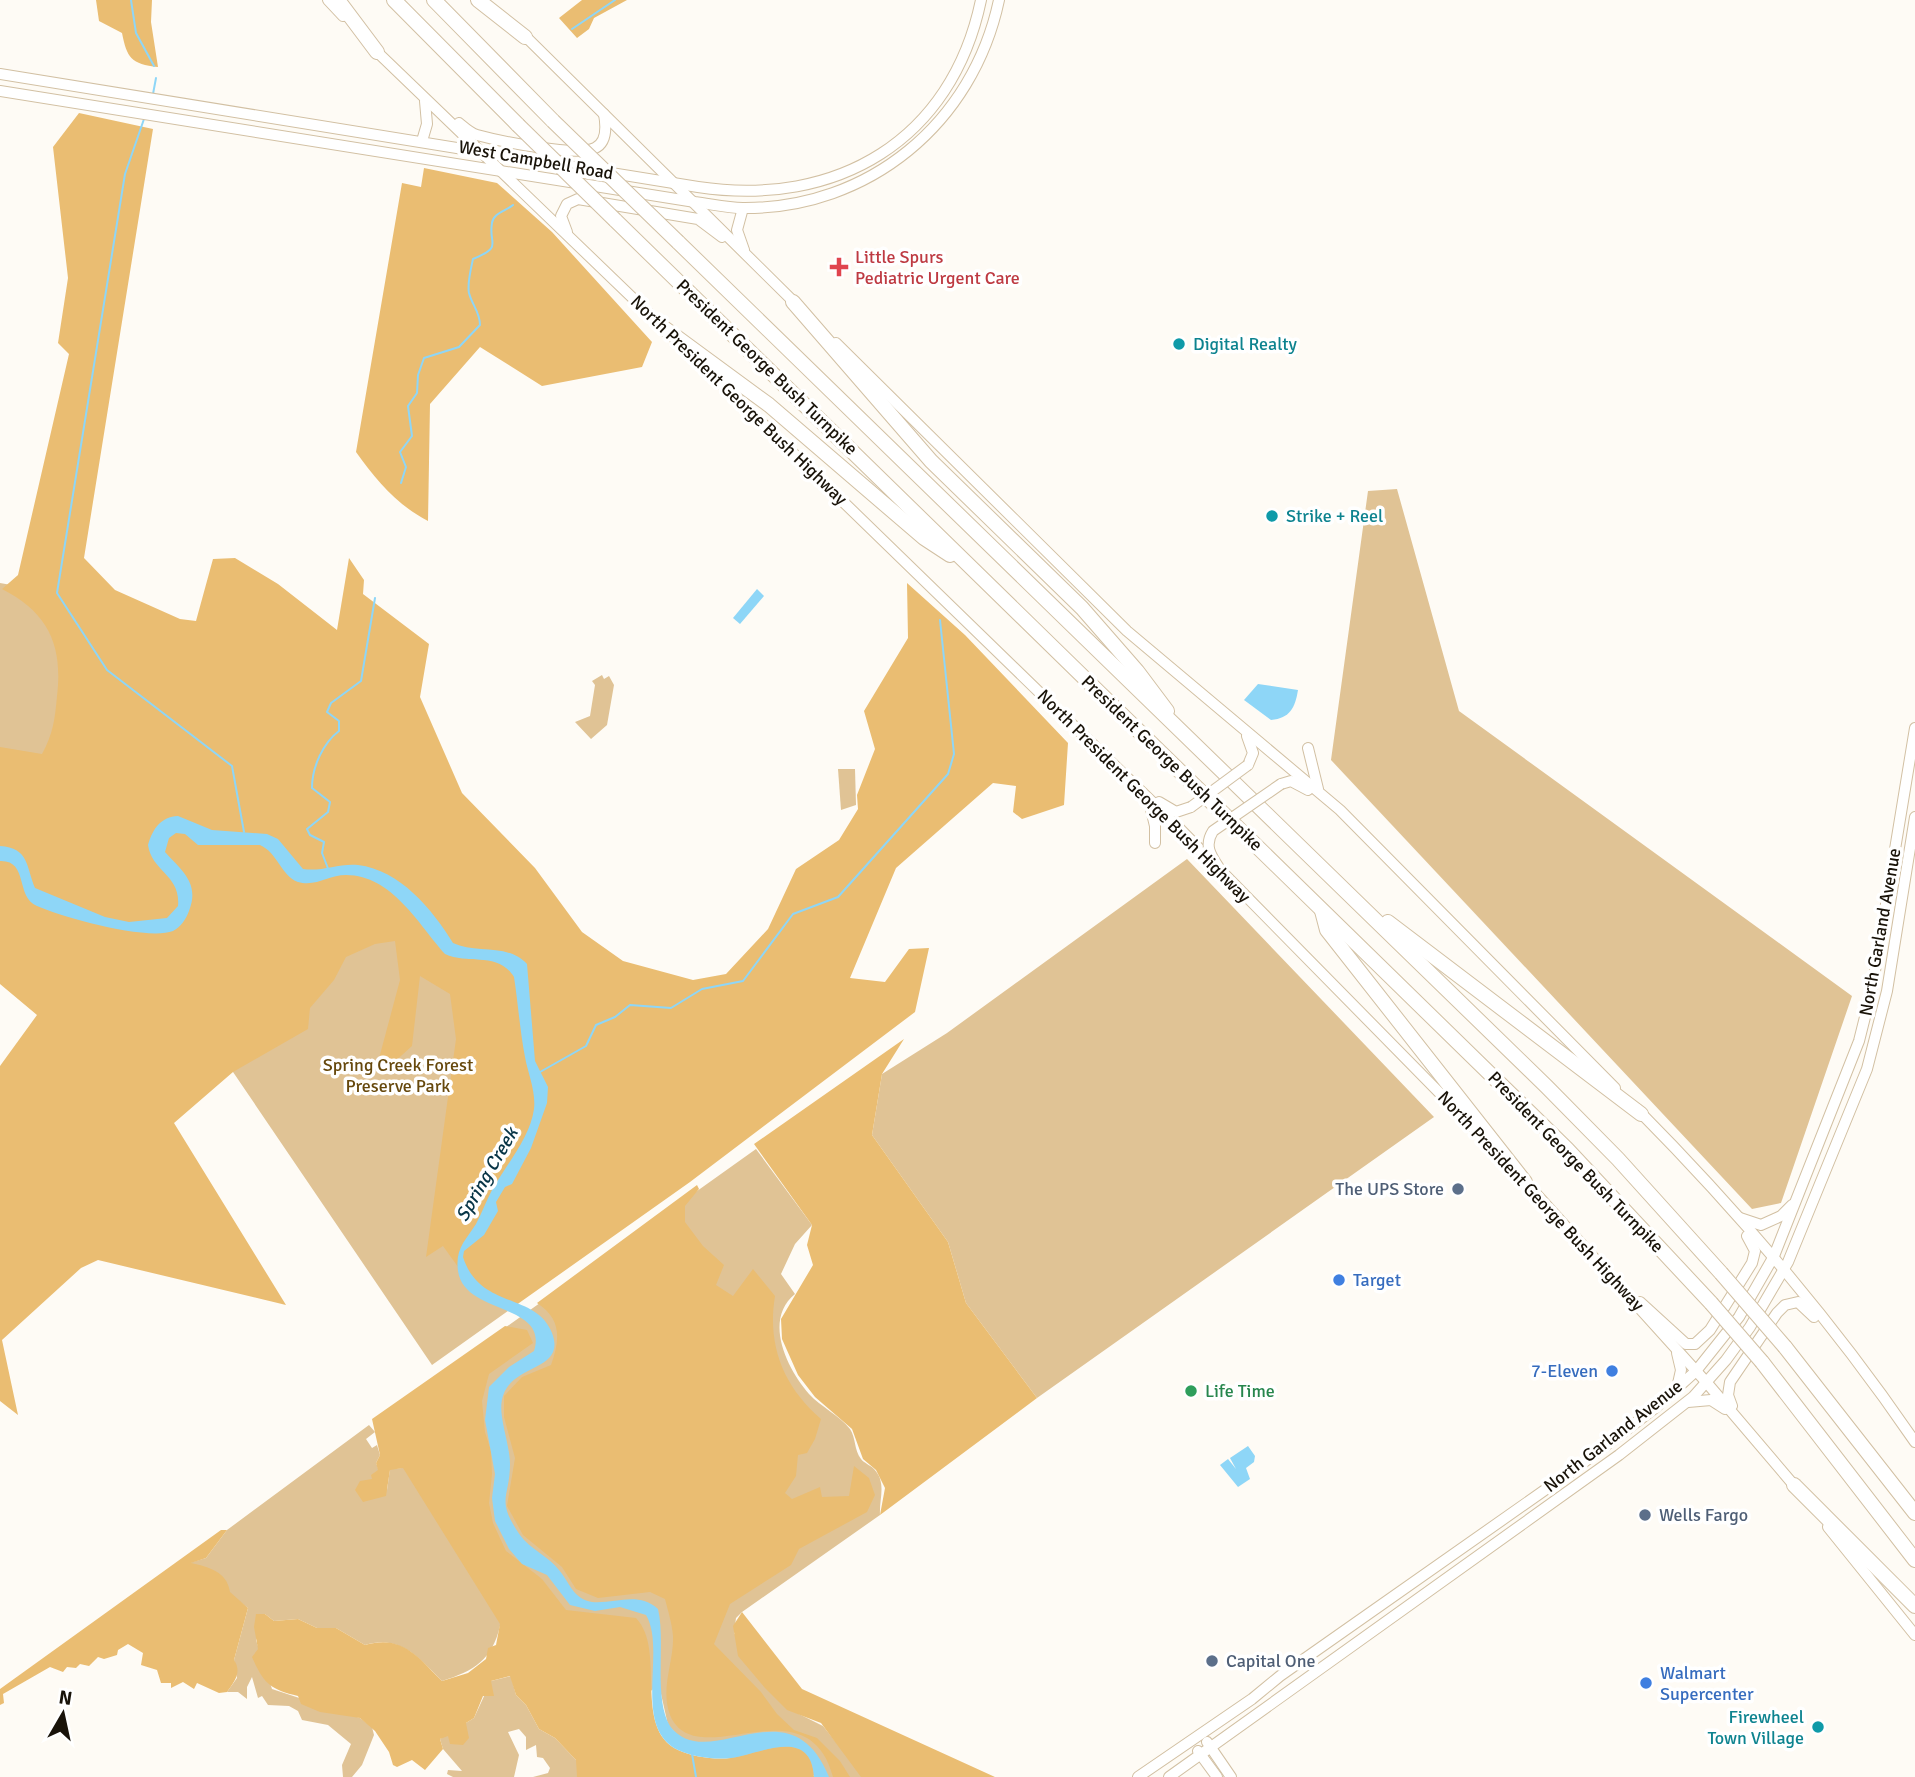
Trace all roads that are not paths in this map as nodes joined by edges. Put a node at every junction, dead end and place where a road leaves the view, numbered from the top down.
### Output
1 (328, 0) edge
2 (338, 0) edge
3 (394, 0) edge
4 (434, 0) edge
5 (478, 0) edge
6 (487, 0) edge
7 (982, 0) edge
8 (999, 0) edge
9 (526, 37) junction
10 (377, 52) junction
11 (1, 75) edge
12 (0, 91) edge
13 (425, 100) junction
14 (604, 114) junction
15 (422, 141) junction
16 (478, 150) junction
17 (502, 171) junction
18 (674, 183) junction
19 (695, 202) junction
20 (743, 208) junction
21 (569, 237) junction
22 (747, 255) junction
23 (793, 302) junction
24 (664, 328) junction
25 (978, 574) junction
26 (1236, 724) junction
27 (1915, 728) edge
28 (1193, 746) junction
29 (1308, 748) dead end
30 (1136, 787) junction
31 (1319, 791) junction
32 (1148, 799) junction
33 (1340, 810) junction
34 (1915, 817) edge
35 (1155, 843) dead end
36 (1328, 872) junction
37 (1223, 874) junction
38 (1322, 910) junction
39 (1641, 1114) junction
40 (1525, 1182) junction
41 (1797, 1199) junction
42 (1737, 1217) junction
43 (1773, 1256) junction
44 (1784, 1269) junction
45 (1631, 1298) junction
46 (1675, 1347) junction
47 (1860, 1363) junction
48 (1696, 1371) junction
49 (1707, 1383) junction
50 (1677, 1388) junction
51 (1686, 1403) junction
52 (1738, 1419) junction
53 (1915, 1442) edge
54 (1579, 1466) junction
55 (1587, 1477) junction
56 (1794, 1485) junction
57 (1915, 1513) edge
58 (1481, 1533) junction
59 (1491, 1548) junction
60 (1915, 1560) edge
61 (1915, 1606) edge
62 (1915, 1635) edge
63 (1196, 1738) junction
64 (1211, 1746) junction
65 (1200, 1755) junction
66 (1138, 1777) edge
67 (1169, 1777) edge
68 (1217, 1777) edge
69 (1231, 1777) edge

1 - 10 main road, North President George Bush Highway
2 - 10 highway
3 - 25 highway, President George Bush Turnpike, bridge
4 - 28 highway, President George Bush Turnpike, bridge
5 - 9 highway
6 - 9 main road
7 - 18 main road, West Campbell Road
8 - 20 main road, West Campbell Road
9 - 14 main road
10 - 13 main road, North President George Bush Highway
11 - 15 main road, West Campbell Road
12 - 17 main road, West Campbell Road
13 - 14 main road
13 - 15 main road
13 - 16 main road, North President George Bush Highway
14 - 18 main road
15 - 16 main road, West Campbell Road
16 - 17 main road, North President George Bush Highway
16 - 18 main road, West Campbell Road
17 - 19 main road, West Campbell Road
17 - 21 main road, North President George Bush Highway
18 - 19 main road
19 - 20 main road, West Campbell Road
19 - 22 main road
20 - 22 main road
21 - 22 main road
21 - 24 main road, North President George Bush Highway
22 - 23 main road
23 - 26 main road
23 - 28 highway
24 - 25 highway
24 - 30 main road, North President George Bush Highway
25 - 38 highway, President George Bush Turnpike
26 - 30 main road, bridge
26 - 31 main road
27 - 41 main road, North Garland Avenue
28 - 36 highway, President George Bush Turnpike
29 - 31 main road
30 - 32 main road, North President George Bush Highway
31 - 33 main road
32 - 35 main road
32 - 37 main road, North President George Bush Highway
33 - 37 main road, bridge
33 - 39 main road
34 - 44 main road, North Garland Avenue
36 - 39 highway
36 - 57 highway, President George Bush Turnpike, bridge
37 - 40 main road, North President George Bush Highway
38 - 40 highway
38 - 60 highway, President George Bush Turnpike, bridge
39 - 42 main road
40 - 45 main road, North President George Bush Highway
41 - 42 main road
41 - 43 main road, North Garland Avenue
42 - 43 main road
42 - 45 main road
43 - 44 main road
43 - 48 main road, North Garland Avenue
44 - 47 main road
44 - 49 main road, North Garland Avenue
45 - 46 main road, North President George Bush Highway
46 - 48 main road, North President George Bush Highway
46 - 50 main road
47 - 52 main road
47 - 53 main road
48 - 49 main road, North President George Bush Highway
48 - 50 main road, North Garland Avenue
49 - 51 main road, North Garland Avenue
49 - 52 main road, North President George Bush Highway
50 - 54 main road, North Garland Avenue
51 - 52 main road
51 - 55 main road, North Garland Avenue
52 - 56 main road, North President George Bush Highway
54 - 55 main road
54 - 58 main road, North Garland Avenue
55 - 59 main road, North Garland Avenue
56 - 61 highway
56 - 62 main road, North President George Bush Highway
58 - 59 main road
58 - 63 main road, North Garland Avenue
59 - 64 main road, North Garland Avenue
63 - 64 main road
63 - 65 main road
63 - 66 main road, North Garland Avenue
64 - 65 main road, North Garland Avenue
64 - 69 main road
65 - 67 main road, North Garland Avenue
65 - 68 main road

